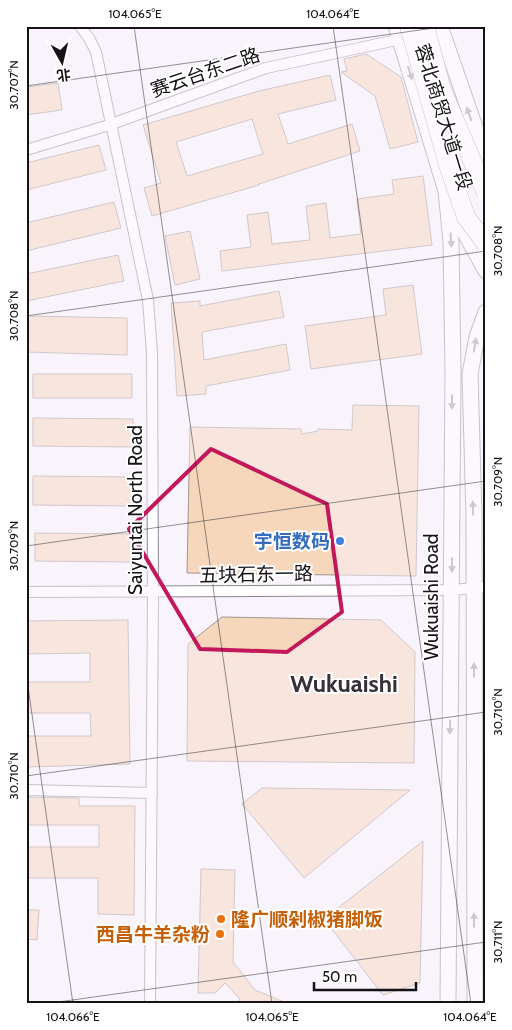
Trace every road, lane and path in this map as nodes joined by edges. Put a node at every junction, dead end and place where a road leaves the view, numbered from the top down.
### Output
1 (80, 26) edge
2 (440, 27) edge
3 (401, 31) edge
4 (109, 125) junction
5 (26, 150) edge
6 (486, 159) edge
7 (446, 191) junction
8 (486, 193) edge
9 (486, 244) edge
10 (486, 271) edge
11 (486, 312) edge
12 (480, 588) edge
13 (452, 590) junction
14 (26, 592) edge
15 (153, 593) junction
16 (26, 790) edge
17 (152, 793) junction
18 (150, 1004) edge
19 (448, 1004) edge
20 (475, 1004) edge

1 - 4 street, Saiyuntai North Road
2 - 3 street, 赛云台东二路
6 -> 2 main road
2 - 8 highway, bridge
3 - 4 street, 赛云台东二路
3 -> 7 main road, 蓉北商贸大道一段
3 - 9 highway, bridge
4 - 5 street, 赛云台东二路
4 - 15 street, Saiyuntai North Road
7 - 10 main road, 蓉北商贸大道一段
7 -> 13 main road, Wukuaishi Road
12 -> 11 main road
12 - 13 street, 五块石东一路
20 -> 12 main road
13 - 15 street, 五块石东一路
13 -> 19 main road, Wukuaishi Road
14 - 15 street, 五块石东一路
15 - 17 street, Saiyuntai North Road
16 - 17 street
17 - 18 street, Saiyuntai North Road

